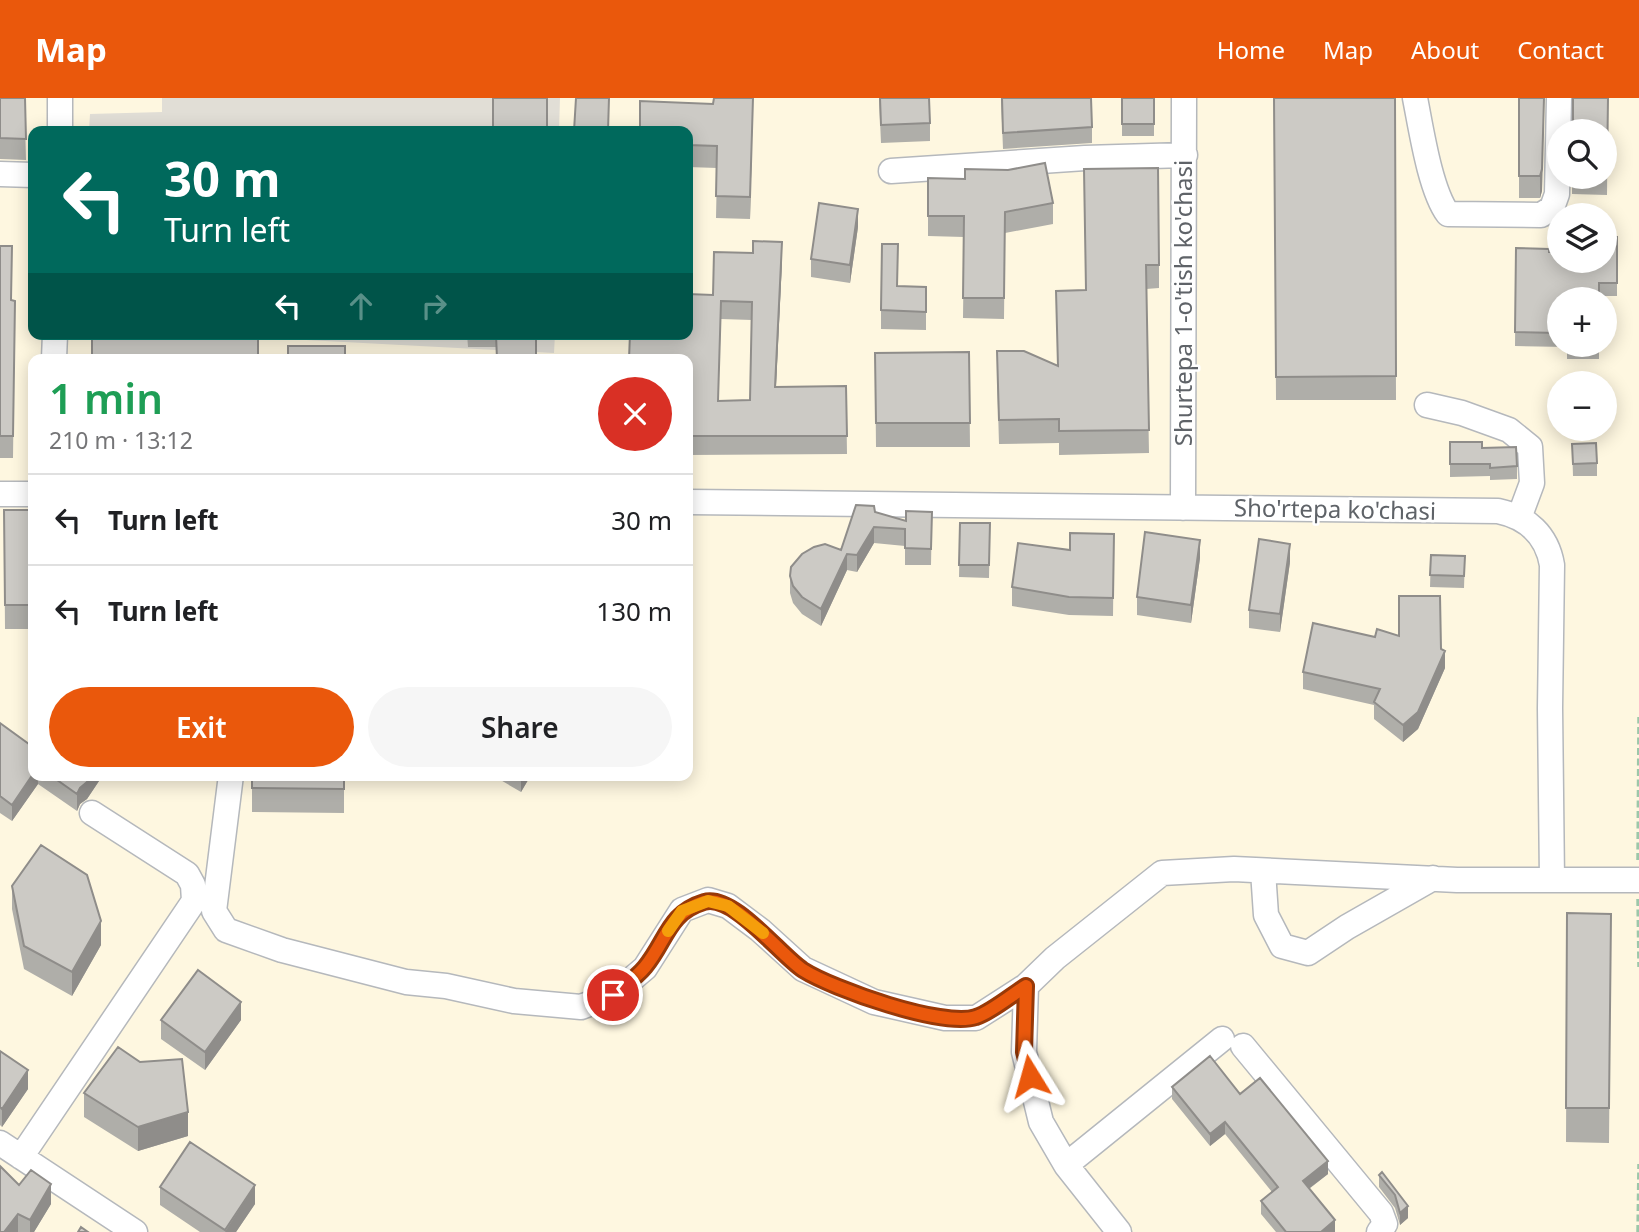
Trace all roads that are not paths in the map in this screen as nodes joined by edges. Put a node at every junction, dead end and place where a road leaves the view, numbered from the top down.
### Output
1 (60, 98) edge
2 (1184, 98) edge
3 (1415, 98) edge
4 (1559, 98) edge
5 (60, 126) edge
6 (1185, 155) junction
7 (891, 171) dead end
8 (0, 174) edge
9 (28, 175) edge
10 (1427, 405) dead end
11 (0, 494) edge
12 (28, 494) edge
13 (693, 502) edge
14 (1182, 508) junction
15 (1519, 518) junction
16 (230, 781) edge
17 (92, 813) dead end
18 (1263, 871) junction
19 (1434, 878) junction
20 (1552, 880) junction
21 (1638, 880) edge
22 (1026, 986) junction
23 (0, 1143) edge
24 (21, 1157) junction
25 (1066, 1165) junction
26 (135, 1232) edge
27 (1119, 1232) edge
28 (1379, 1232) edge

1 - 5 street
2 - 6 street, Shurtepa 1-o'tish ko'chasi
3 - 4 street
6 - 7 street
6 - 14 street, Shurtepa 1-o'tish ko'chasi
8 - 9 street
10 - 15 street
11 - 12 street
13 - 14 street, Sho'rtepa ko'chasi
14 - 15 street, Sho'rtepa ko'chasi
15 - 20 street
16 - 22 street
17 - 24 street
18 - 19 street
18 - 19 street
18 - 22 street
19 - 20 street
20 - 21 street
22 - 25 street
23 - 24 street
24 - 26 street
25 - 27 street
25 - 28 street

